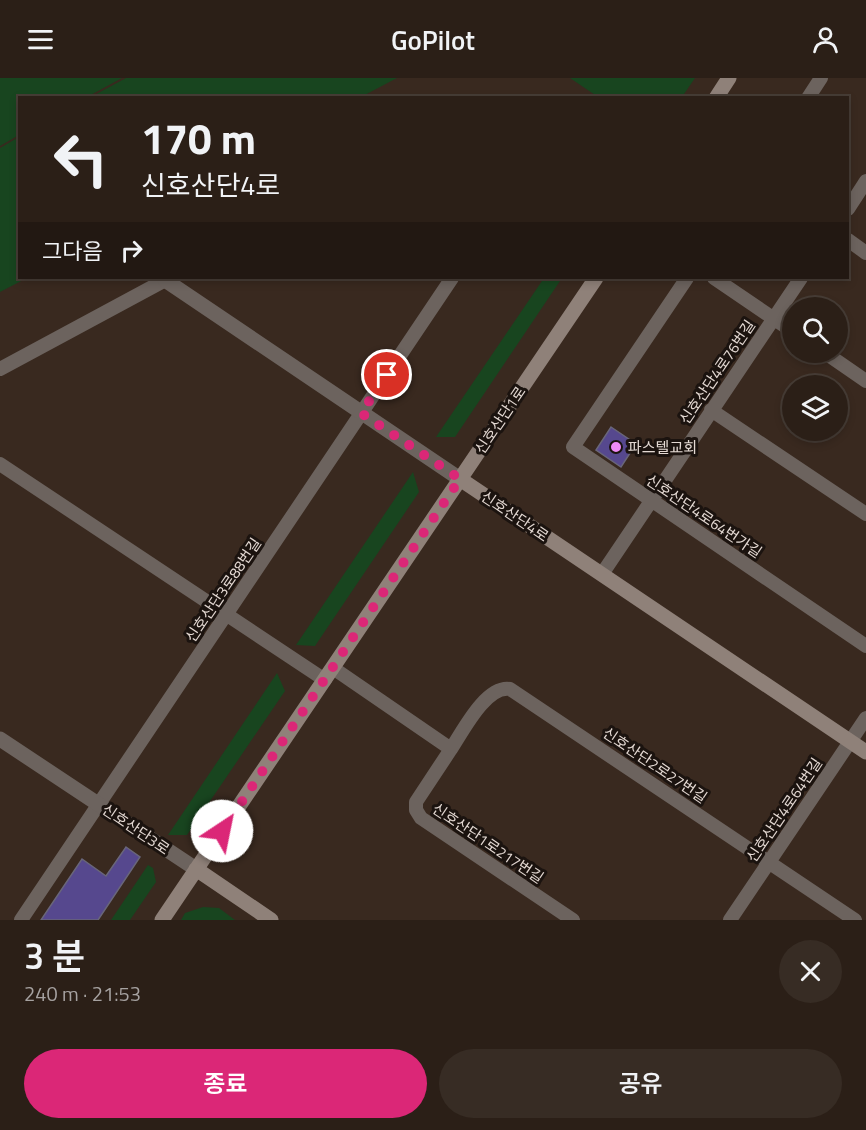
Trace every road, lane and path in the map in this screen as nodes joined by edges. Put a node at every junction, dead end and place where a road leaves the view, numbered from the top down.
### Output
1 (729, 78) edge
2 (821, 78) edge
3 (717, 96) edge
4 (809, 96) edge
5 (866, 181) edge
6 (849, 207) edge
7 (849, 241) edge
8 (866, 253) edge
9 (167, 279) edge
10 (451, 279) edge
11 (595, 279) edge
12 (686, 279) edge
13 (716, 279) edge
14 (800, 279) edge
15 (774, 318) junction
16 (782, 324) edge
17 (840, 363) edge
18 (0, 369) edge
19 (866, 381) edge
20 (711, 410) junction
21 (361, 413) junction
22 (0, 464) edge
23 (460, 479) junction
24 (651, 500) junction
25 (866, 514) edge
26 (602, 574) junction
27 (226, 614) junction
28 (866, 646) edge
29 (329, 674) junction
30 (866, 718) edge
31 (0, 739) edge
32 (850, 741) junction
33 (451, 749) junction
34 (866, 752) edge
35 (99, 805) junction
36 (769, 862) junction
37 (196, 869) junction
38 (21, 920) edge
39 (162, 920) edge
40 (271, 920) edge
41 (573, 920) edge
42 (730, 920) edge
43 (855, 920) edge

1 - 3 main road
2 - 4 street
5 - 6 street
7 - 8 street
9 - 18 street
9 - 21 street, 신호산단4로
10 - 21 street, 신호산단3로88번길
11 - 23 main road, 신호산단1로
12 - 24 street, 신호산단4로64번가길
13 - 15 street
14 - 15 street, 신호산단4로76번길
15 - 16 street
15 - 20 street, 신호산단4로76번길
17 - 19 street
20 - 24 street, 신호산단4로76번길
20 - 25 street
21 - 23 street, 신호산단4로
21 - 27 street, 신호산단3로88번길
22 - 27 street
23 - 26 main road, 신호산단4로
23 - 29 main road, 신호산단1로
24 - 26 street, 신호산단4로76번길
24 - 28 street, 신호산단4로64번가길
26 - 32 main road, 신호산단4로
27 - 29 street
27 - 35 street, 신호산단3로88번길
29 - 33 street
29 - 37 main road, 신호산단1로
30 - 32 street, 신호산단4로64번길
31 - 35 street, 신호산단3로
32 - 34 main road, 신호산단4로
32 - 36 street, 신호산단4로64번길
33 - 36 street, 신호산단2로27번길
33 - 41 street, 신호산단1로217번길
35 - 37 street, 신호산단3로
35 - 38 street, 신호산단3로88번길
36 - 42 street, 신호산단4로64번길
36 - 43 street, 신호산단2로27번길
37 - 39 main road, 신호산단1로
37 - 40 main road, 신호산단3로

